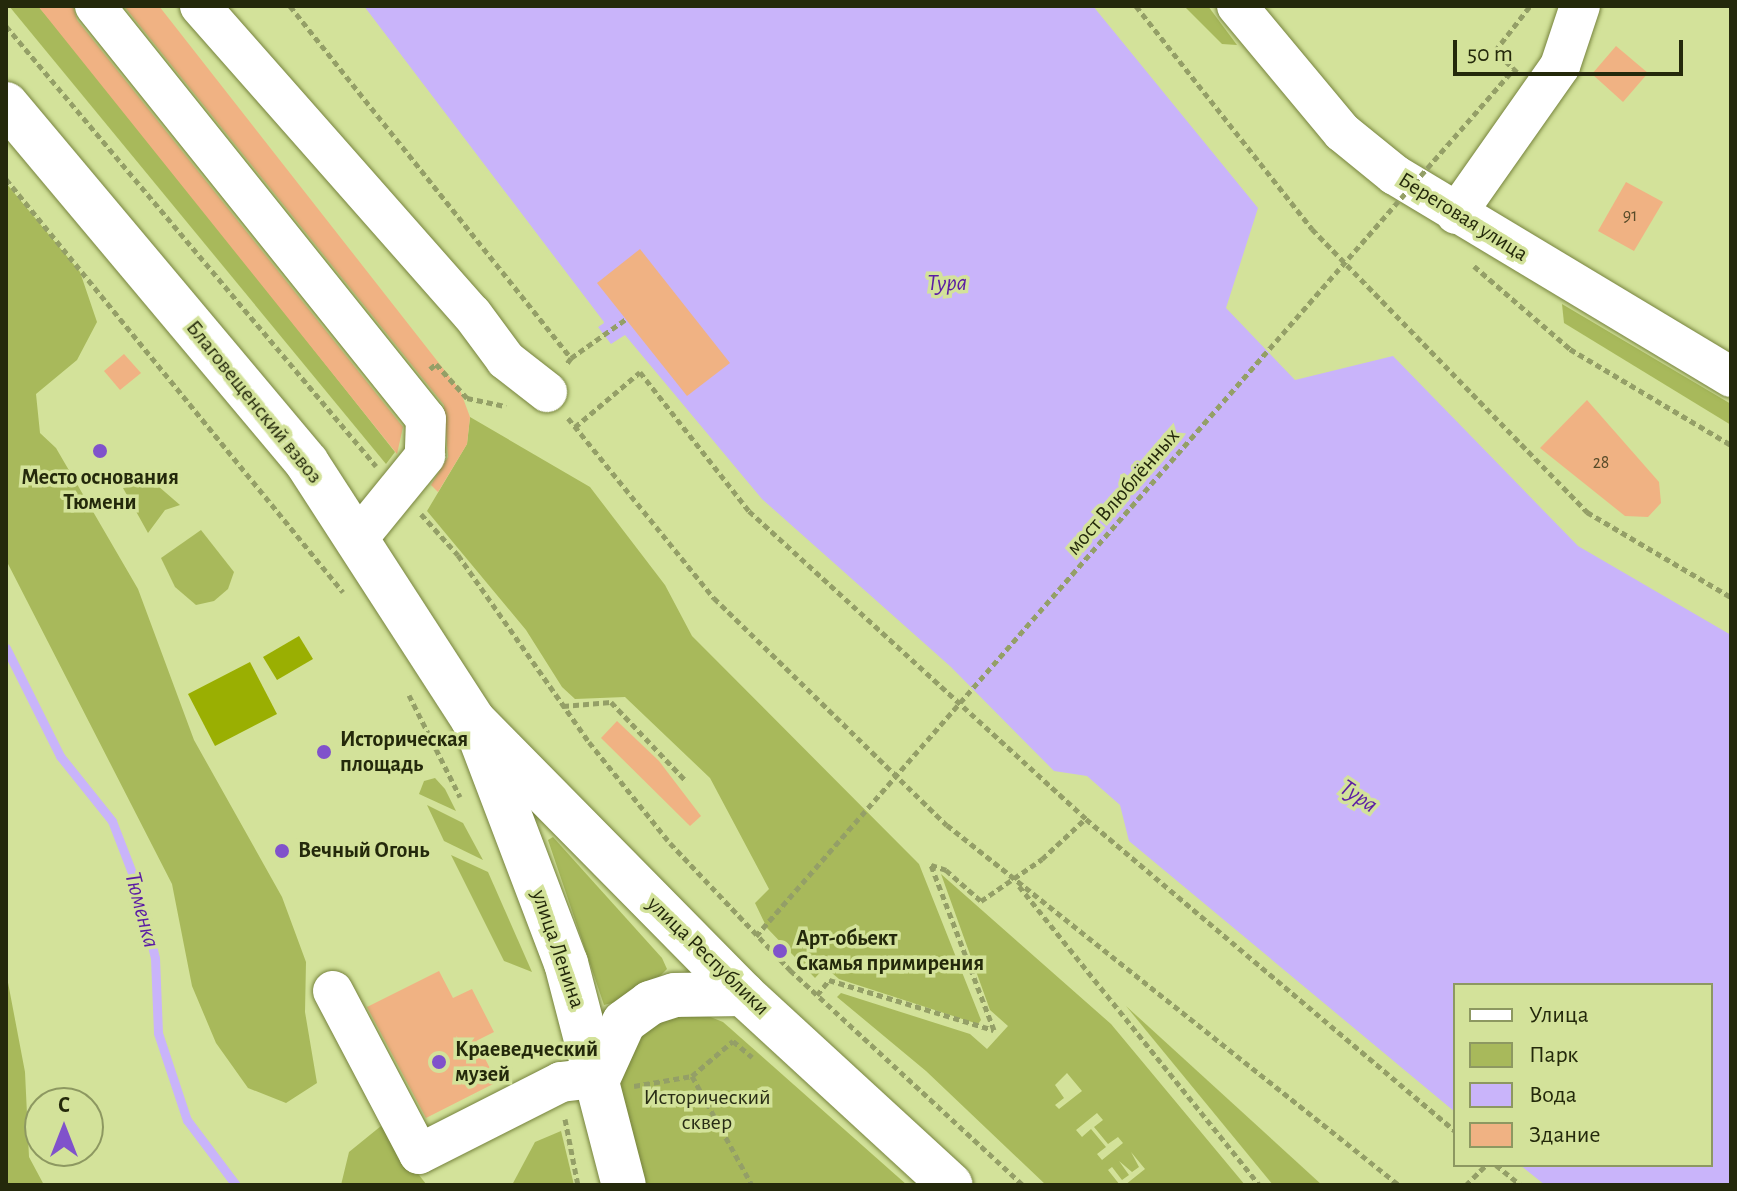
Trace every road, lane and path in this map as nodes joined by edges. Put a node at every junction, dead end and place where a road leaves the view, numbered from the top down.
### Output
1 (95, 6) edge
2 (200, 6) edge
3 (290, 6) edge
4 (1136, 6) edge
5 (1237, 6) edge
6 (1530, 6) edge
7 (1580, 6) edge
8 (1514, 69) junction
9 (1526, 79) dead end
10 (6, 104) edge
11 (6, 179) edge
12 (1456, 214) junction
13 (626, 319) dead end
14 (571, 358) junction
15 (1731, 377) edge
16 (547, 392) junction
17 (575, 427) junction
18 (359, 537) junction
19 (1731, 597) edge
20 (349, 599) dead end
21 (401, 682) dead end
22 (563, 706) dead end
23 (473, 720) junction
24 (686, 781) dead end
25 (462, 802) dead end
26 (1086, 819) junction
27 (1013, 878) junction
28 (333, 991) dead end
29 (743, 994) junction
30 (817, 995) junction
31 (733, 1041) dead end
32 (692, 1076) junction
33 (598, 1082) junction
34 (1453, 1129) edge
35 (1484, 1167) edge
36 (1498, 1167) edge
37 (578, 1185) edge
38 (624, 1185) edge
39 (752, 1185) edge
40 (951, 1185) edge
41 (1023, 1185) edge
42 (1259, 1185) edge
43 (1399, 1185) edge
44 (1466, 1185) edge
45 (1521, 1185) edge

1 - 18 street
2 - 16 street
3 - 14 path
4 - 19 path
5 - 12 street, Береговая улица
6 - 8 path
7 - 12 street
8 - 9 path
8 - 30 path, мост Влюблённых, bridge
10 - 18 main road, Благовещенский взвоз
11 - 20 path
12 - 15 street, Береговая улица
13 - 14 path
14 - 16 path
16 - 17 path
17 - 26 path
17 - 27 path
18 - 23 main road, Благовещенский взвоз
21 - 25 path
22 - 24 path
23 - 29 main road, улица Республики
23 - 33 main road, улица Ленина
26 - 27 path
26 - 34 path
27 - 30 path
27 - 42 path
27 - 43 path
28 - 33 street
29 - 33 main road
29 - 40 main road, улица Республики
30 - 41 path
31 - 32 path
32 - 33 path
32 - 39 path
33 - 37 path
33 - 38 main road, улица Ленина
35 - 44 path
36 - 45 path

